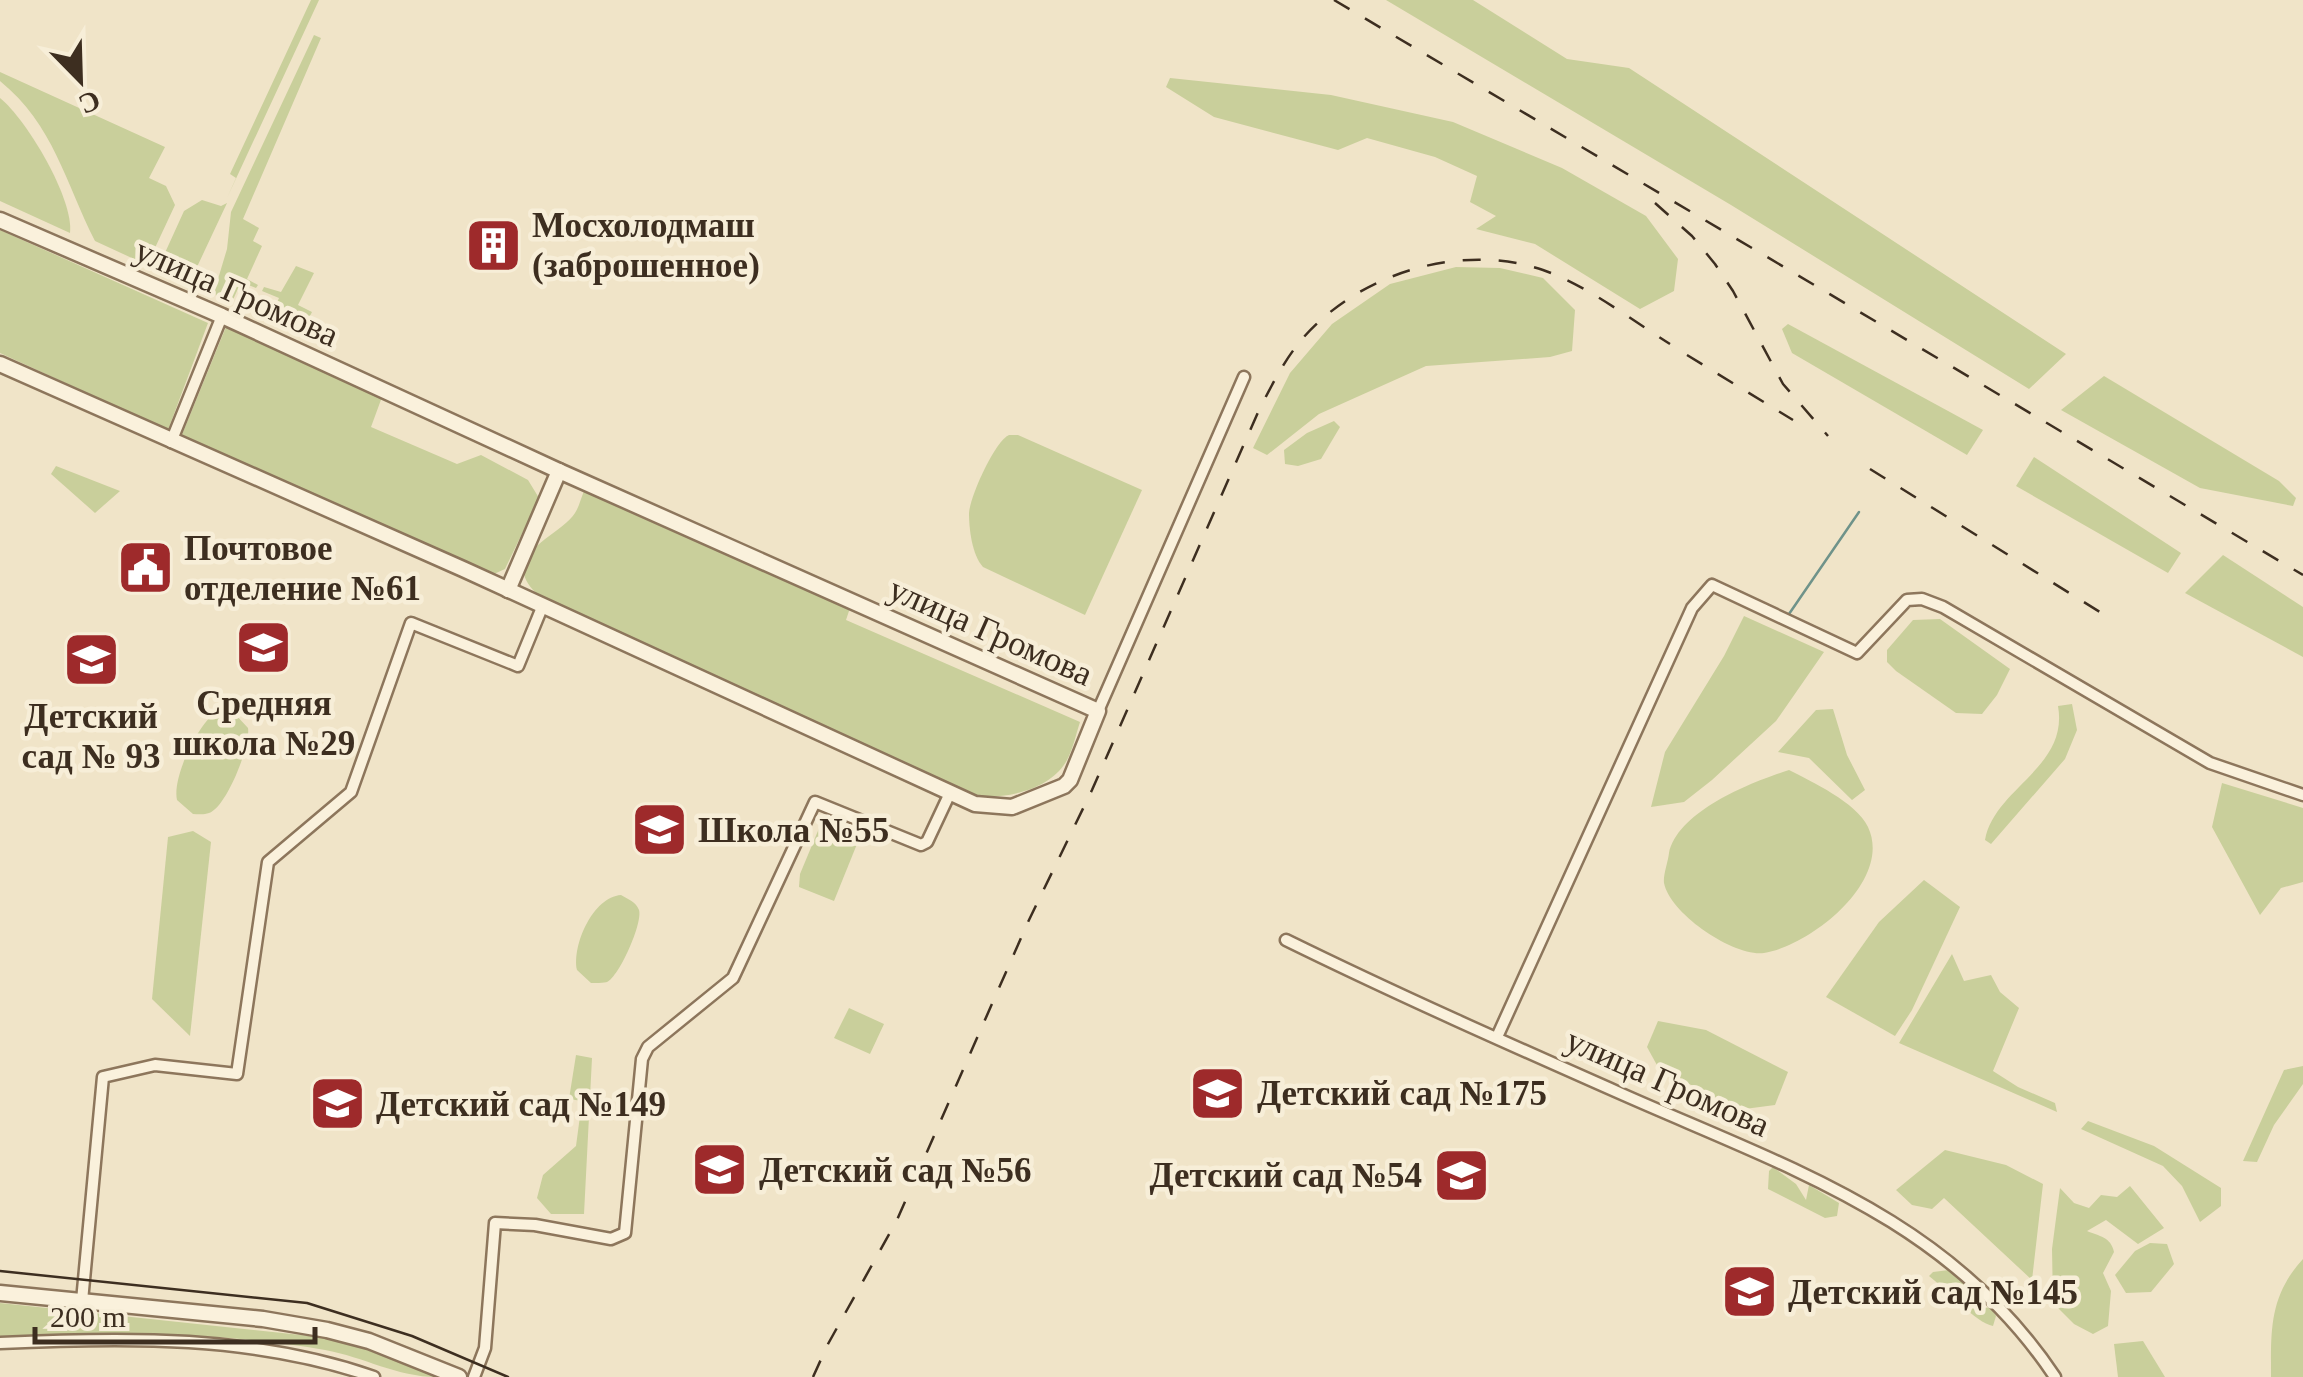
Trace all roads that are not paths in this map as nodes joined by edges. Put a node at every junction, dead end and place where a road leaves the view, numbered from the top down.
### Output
1 (0, 220) edge
2 (222, 316) junction
3 (0, 364) edge
4 (1244, 377) dead end
5 (171, 442) junction
6 (559, 471) junction
7 (508, 590) junction
8 (543, 606) junction
9 (1098, 712) junction
10 (950, 793) junction
11 (2303, 795) edge
12 (1286, 940) dead end
13 (1497, 1036) junction
14 (0, 1293) edge
15 (82, 1301) junction
16 (0, 1343) edge
17 (374, 1377) edge
18 (459, 1377) edge
19 (474, 1377) edge
20 (2055, 1377) edge

1 - 2 street, улица Громова
2 - 5 street
2 - 6 street, улица Громова
3 - 5 street, улица Громова
4 - 9 street
5 - 7 street, улица Громова
6 - 7 street
6 - 9 street, улица Громова
7 - 8 street, улица Громова
8 - 10 street, улица Громова
8 - 15 street
9 - 10 street, улица Громова
10 - 19 street
11 - 13 street
12 - 13 street, улица Громова
13 - 20 street, улица Громова
14 - 15 street
15 - 18 street
16 - 17 street

